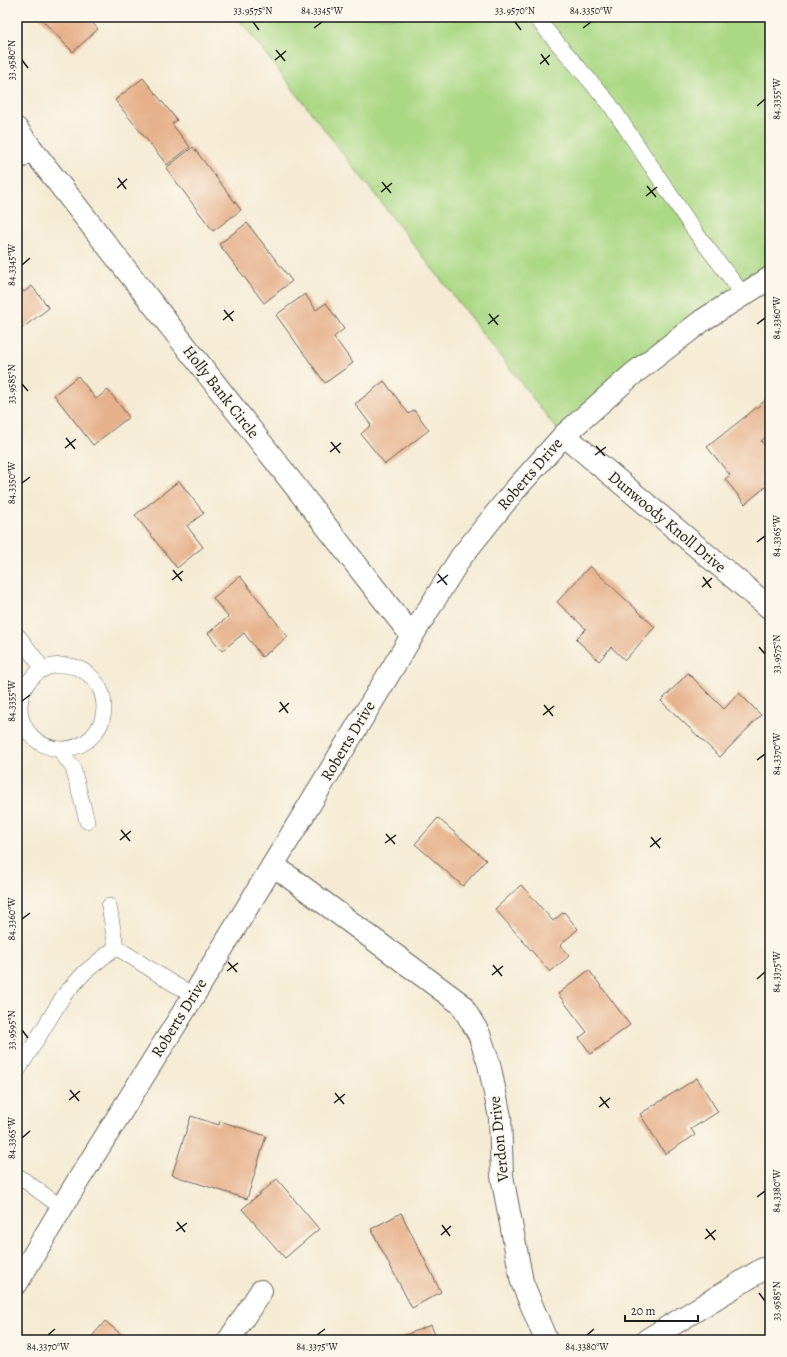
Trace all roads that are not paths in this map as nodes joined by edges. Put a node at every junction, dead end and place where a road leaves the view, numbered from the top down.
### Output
1 (535, 17) edge
2 (17, 128) edge
3 (24, 154) edge
4 (770, 278) edge
5 (743, 294) junction
6 (564, 435) junction
7 (770, 608) edge
8 (17, 635) edge
9 (412, 636) junction
10 (43, 669) junction
11 (59, 749) junction
12 (87, 821) dead end
13 (274, 865) junction
14 (110, 906) dead end
15 (116, 947) junction
16 (194, 995) junction
17 (17, 1072) edge
18 (17, 1175) edge
19 (62, 1207) junction
20 (763, 1269) dead end
21 (17, 1283) edge
22 (261, 1291) dead end
23 (229, 1340) edge
24 (546, 1340) edge
25 (647, 1340) edge

1 - 5 lane
2 - 3 street, Holly Bank Circle
3 - 9 street, Holly Bank Circle
4 - 5 street, Roberts Drive
5 - 6 street, Roberts Drive
6 - 7 street, Dunwoody Knoll Drive
6 - 9 street, Roberts Drive
8 - 10 lane
9 - 13 street, Roberts Drive
10 - 11 lane
10 - 11 lane
11 - 12 lane
13 - 16 street, Roberts Drive
13 - 24 street, Verdon Drive
14 - 15 lane
15 - 16 lane
15 - 17 lane
16 - 19 street, Roberts Drive
18 - 19 lane
19 - 21 street, Roberts Drive
20 - 25 street
22 - 23 street

